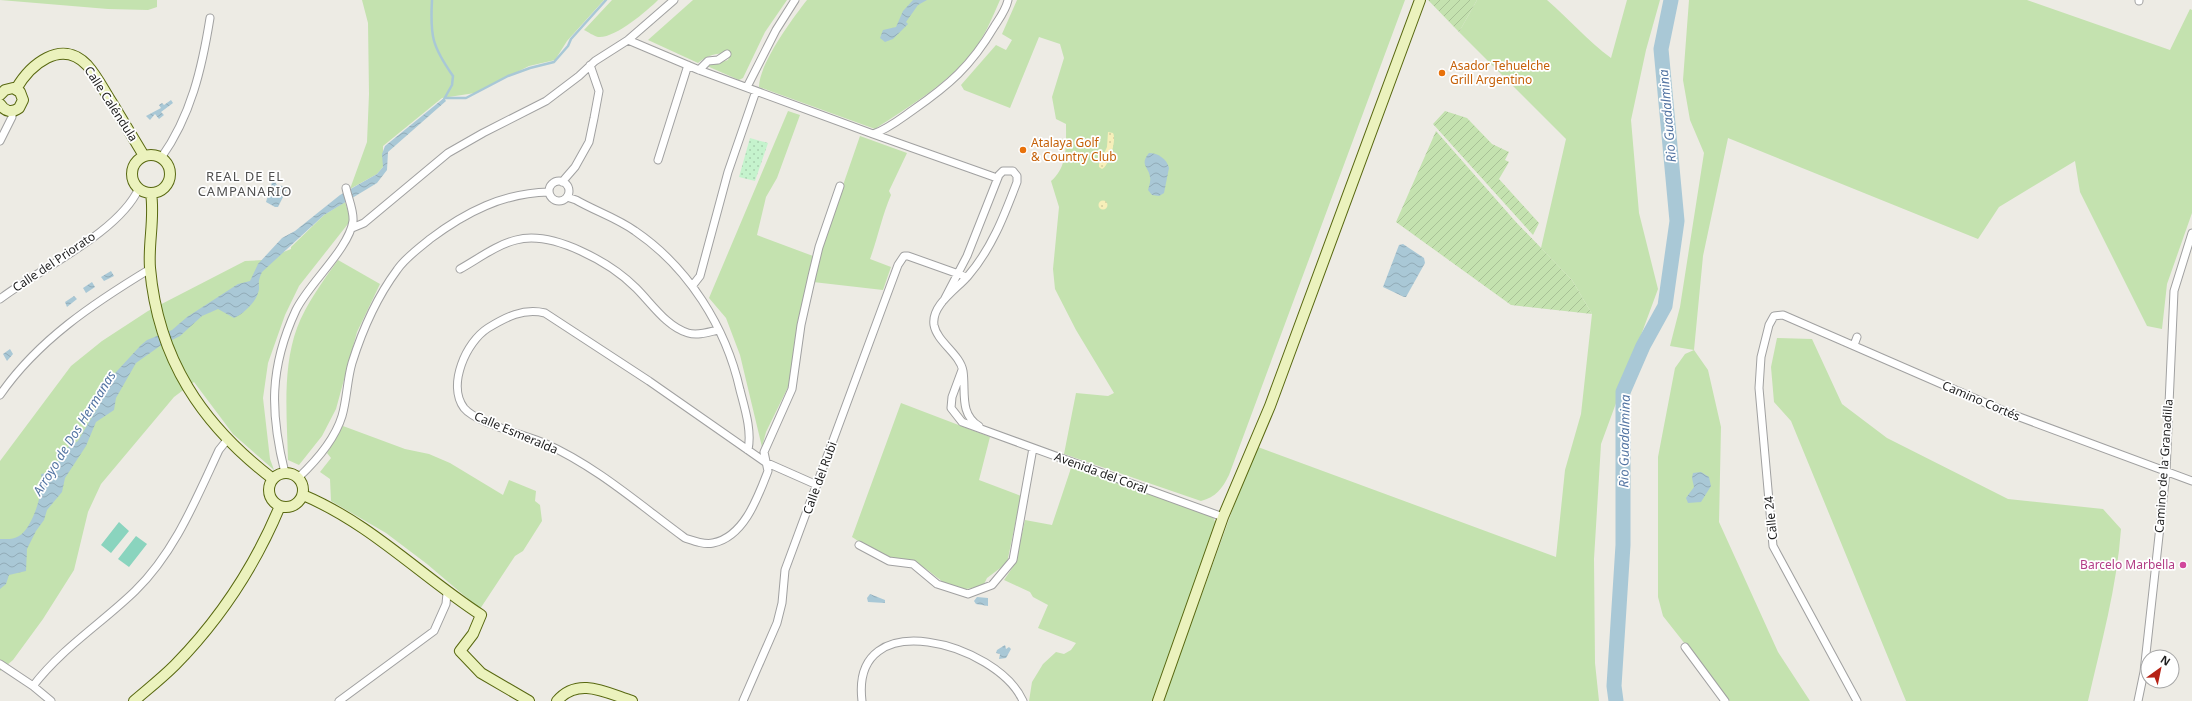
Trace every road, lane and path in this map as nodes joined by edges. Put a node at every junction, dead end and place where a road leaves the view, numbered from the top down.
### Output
1 (674, 0) edge
2 (795, 0) edge
3 (1008, 0) edge
4 (1420, 0) edge
5 (210, 18) dead end
6 (628, 40) junction
7 (727, 54) dead end
8 (590, 65) junction
9 (688, 65) junction
10 (699, 70) junction
11 (747, 88) junction
12 (16, 89) junction
13 (756, 91) junction
14 (0, 95) edge
15 (0, 104) edge
16 (12, 111) junction
17 (873, 134) junction
18 (0, 142) edge
19 (144, 156) junction
20 (161, 158) junction
21 (658, 160) dead end
22 (997, 178) junction
23 (562, 182) junction
24 (840, 186) dead end
25 (138, 188) junction
26 (346, 188) dead end
27 (549, 192) junction
28 (151, 193) junction
29 (567, 197) junction
30 (352, 228) junction
31 (2192, 232) edge
32 (150, 269) junction
33 (460, 269) dead end
34 (958, 273) junction
35 (967, 277) junction
36 (693, 285) junction
37 (0, 299) edge
38 (944, 300) junction
39 (1774, 316) joint
40 (718, 330) junction
41 (1857, 337) dead end
42 (1854, 345) junction
43 (962, 369) junction
44 (0, 395) edge
45 (979, 426) junction
46 (227, 440) junction
47 (1034, 448) junction
48 (748, 450) junction
49 (765, 462) junction
50 (2166, 472) junction
51 (285, 473) junction
52 (298, 478) junction
53 (273, 479) junction
54 (2192, 481) edge
55 (817, 485) junction
56 (303, 495) junction
57 (280, 506) junction
58 (1224, 517) junction
59 (859, 545) dead end
60 (447, 593) junction
61 (1685, 647) dead end
62 (0, 664) edge
63 (33, 686) junction
64 (51, 701) edge
65 (134, 701) edge
66 (339, 701) edge
67 (529, 701) edge
68 (558, 701) edge
69 (632, 701) edge
70 (743, 701) edge
71 (862, 701) edge
72 (1023, 701) edge
73 (1158, 701) edge
74 (1725, 701) edge
75 (1857, 701) edge
76 (2138, 701) edge

1 - 6 street
2 - 11 street
3 - 17 street
4 - 58 street
5 - 20 street
6 - 8 street
6 - 9 street
7 - 10 street
8 - 23 street
8 - 30 street
9 - 10 street
9 - 21 street
10 - 11 street
11 - 13 street
12 - 14 street
12 - 16 street
12 - 19 street, Calle Caléndula
13 - 17 street
13 - 36 street
15 - 16 street
16 - 18 street
17 - 22 street
19 - 20 street
19 - 25 street
20 - 28 street
22 - 34 street
22 - 35 street
23 - 27 street
23 - 29 street
24 - 49 street
25 - 28 street
25 - 37 street, Calle del Priorato
26 - 30 street
27 - 29 street
27 - 52 street
28 - 32 street
29 - 36 street
30 - 51 street
31 - 50 street, Camino de la Granadilla
32 - 44 street
32 - 46 street
33 - 40 street
34 - 35 street
34 - 38 street
34 - 55 street, Calle del Rubi
35 - 38 street
36 - 40 street
38 - 43 street
39 - 42 street, Camino Cortés
39 - 75 street, Calle 24
40 - 48 street
41 - 42 street
42 - 50 street, Camino Cortés
43 - 45 street
43 - 45 street, Avenida del Coral
45 - 47 street, Avenida del Coral
46 - 53 street
46 - 63 street
47 - 58 street, Avenida del Coral
47 - 59 street
48 - 49 street, Calle Esmeralda
48 - 49 street, Calle Esmeralda
49 - 55 street, Calle Esmeralda
50 - 54 street, Camino Cortés
50 - 76 street, Camino de la Granadilla
51 - 52 street
51 - 53 street
52 - 56 street
53 - 57 street
55 - 70 street, Calle del Rubi
56 - 57 street
56 - 60 street
57 - 65 street
58 - 73 street
60 - 66 street
60 - 67 street
61 - 74 street
62 - 63 street
63 - 64 street
68 - 69 street
71 - 72 street

